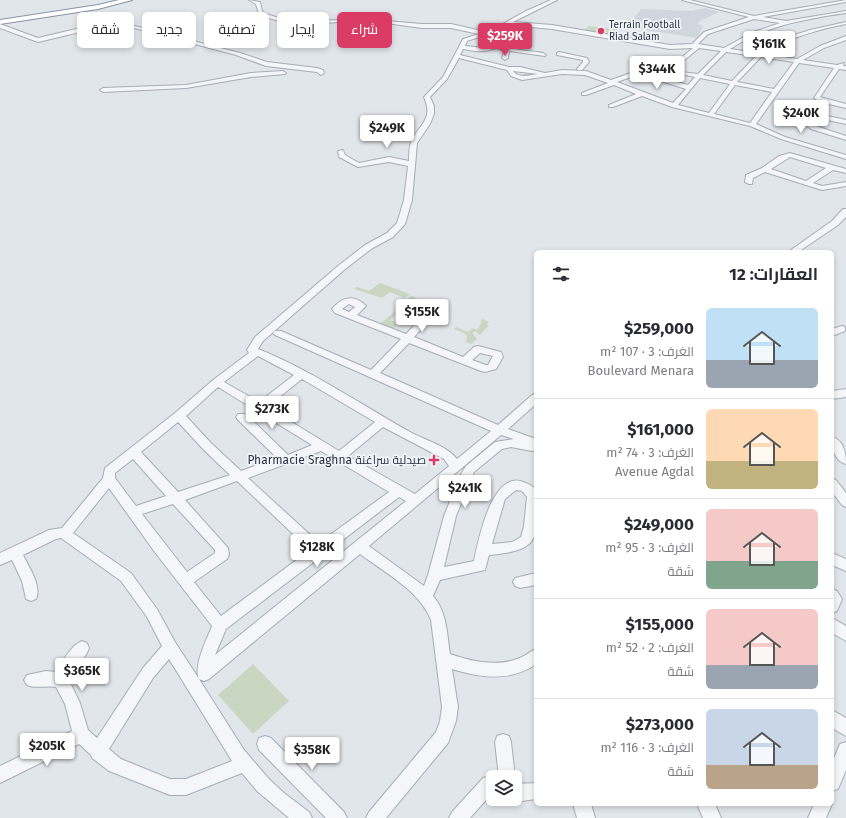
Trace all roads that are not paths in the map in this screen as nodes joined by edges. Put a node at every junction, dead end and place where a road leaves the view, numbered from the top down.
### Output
1 (128, 0) edge
2 (251, 0) edge
3 (555, 0) edge
4 (684, 0) edge
5 (846, 1) edge
6 (845, 12) edge
7 (754, 17) junction
8 (0, 22) edge
9 (786, 22) junction
10 (508, 23) junction
11 (846, 24) edge
12 (0, 26) edge
13 (823, 28) junction
14 (846, 29) edge
15 (487, 32) junction
16 (480, 35) junction
17 (846, 38) edge
18 (498, 46) junction
19 (696, 46) junction
20 (461, 47) junction
21 (504, 48) junction
22 (726, 50) junction
23 (559, 54) dead end
24 (543, 55) dead end
25 (760, 55) junction
26 (457, 56) junction
27 (505, 58) dead end
28 (682, 60) dead end
29 (797, 61) junction
30 (846, 62) edge
31 (580, 67) junction
32 (653, 67) dead end
33 (837, 67) junction
34 (846, 68) edge
35 (639, 72) junction
36 (683, 72) dead end
37 (700, 76) junction
38 (613, 83) junction
39 (735, 83) junction
40 (690, 88) junction
41 (103, 90) dead end
42 (774, 91) junction
43 (584, 94) dead end
44 (642, 94) junction
45 (611, 106) dead end
46 (674, 106) junction
47 (846, 106) edge
48 (710, 115) junction
49 (846, 122) edge
50 (752, 125) junction
51 (846, 138) edge
52 (341, 151) dead end
53 (846, 158) edge
54 (846, 164) edge
55 (412, 165) junction
56 (839, 169) edge
57 (766, 170) junction
58 (749, 182) dead end
59 (808, 183) junction
60 (846, 184) edge
61 (846, 211) edge
62 (841, 218) junction
63 (845, 226) edge
64 (795, 250) edge
65 (440, 304) dead end
66 (351, 316) dead end
67 (842, 329) dead end
68 (834, 332) edge
69 (278, 333) dead end
70 (407, 339) junction
71 (257, 352) junction
72 (465, 361) dead end
73 (300, 374) junction
74 (373, 374) junction
75 (217, 382) junction
76 (846, 393) edge
77 (834, 395) edge
78 (534, 400) edge
79 (259, 408) junction
80 (179, 416) junction
81 (242, 417) dead end
82 (382, 422) junction
83 (500, 430) junction
84 (534, 442) edge
85 (834, 444) edge
86 (322, 446) junction
87 (534, 448) edge
88 (134, 452) junction
89 (341, 456) junction
90 (286, 460) junction
91 (846, 460) edge
92 (456, 467) junction
93 (240, 476) junction
94 (109, 479) junction
95 (834, 486) edge
96 (399, 491) junction
97 (175, 498) junction
98 (415, 500) junction
99 (846, 502) edge
100 (134, 512) junction
101 (65, 534) junction
102 (360, 546) junction
103 (483, 550) junction
104 (319, 551) junction
105 (15, 554) junction
106 (0, 559) edge
107 (834, 560) edge
108 (846, 565) edge
109 (435, 574) junction
110 (534, 579) edge
111 (185, 581) junction
112 (520, 582) dead end
113 (31, 595) dead end
114 (426, 597) junction
115 (220, 625) junction
116 (834, 626) edge
117 (846, 634) edge
118 (170, 647) junction
119 (82, 648) dead end
120 (534, 657) edge
121 (443, 658) junction
122 (205, 673) junction
123 (32, 680) dead end
124 (61, 680) junction
125 (195, 685) junction
126 (834, 719) edge
127 (846, 728) edge
128 (81, 735) junction
129 (503, 742) dead end
130 (265, 744) dead end
131 (846, 750) edge
132 (98, 752) junction
133 (245, 764) junction
134 (507, 770) edge
135 (0, 776) edge
136 (834, 778) edge
137 (486, 787) edge
138 (534, 791) edge
139 (522, 793) edge
140 (583, 806) edge
141 (707, 806) edge
142 (822, 806) edge
143 (303, 818) edge
144 (338, 818) edge
145 (375, 818) edge
146 (458, 818) edge
147 (586, 818) edge
148 (712, 818) edge
149 (817, 818) edge

1 - 8 highway
2 - 15 street
3 - 10 street
4 - 7 street
5 - 7 street
6 - 9 street
7 - 9 street
7 - 19 street
9 - 13 street
9 - 22 street
10 - 15 street
10 - 19 street
11 - 13 street
12 - 41 street
13 - 14 street
13 - 25 street
15 - 16 street
16 - 18 street
16 - 20 street
17 - 29 street
18 - 20 street
18 - 21 street
19 - 22 street
19 - 28 street
20 - 26 street
21 - 24 street
21 - 27 street
22 - 25 street
22 - 37 street
23 - 31 street
25 - 29 street
25 - 39 street
26 - 31 street
26 - 55 street
29 - 33 street
29 - 42 street
30 - 33 street
31 - 38 street
32 - 35 street
33 - 34 street
33 - 47 street
35 - 38 street
35 - 40 street
36 - 37 street
37 - 39 street
37 - 40 street
38 - 43 street
38 - 44 street
39 - 42 street
39 - 48 street
40 - 46 street
42 - 50 street
44 - 45 street
44 - 46 street
46 - 48 street
48 - 50 street
49 - 51 street
50 - 53 street
52 - 55 street
54 - 56 street
55 - 71 street
56 - 57 street
56 - 59 street
57 - 58 street
57 - 59 street
59 - 60 street
61 - 62 street
62 - 63 street
62 - 64 street
65 - 70 street
66 - 70 street
67 - 68 street
69 - 74 street
70 - 72 street
70 - 74 street
71 - 73 street
71 - 75 street
73 - 79 street
73 - 82 street
74 - 83 street
75 - 79 street
75 - 80 street
76 - 77 street
78 - 83 street
79 - 86 street
80 - 88 street
80 - 93 street
81 - 90 street
82 - 89 street
82 - 92 street
83 - 84 street
83 - 92 street
85 - 91 street
86 - 89 street
86 - 90 street
87 - 109 street
88 - 94 street
88 - 97 street
89 - 96 street
90 - 93 street
92 - 98 street
93 - 97 street
93 - 104 street
94 - 100 street
94 - 101 street
95 - 99 street
96 - 98 street
96 - 104 street
97 - 100 street
97 - 111 street
98 - 102 street
100 - 111 street
101 - 105 street
101 - 118 street
102 - 114 street
102 - 122 street
103 - 103 street
103 - 109 street
104 - 115 street
105 - 106 street
105 - 113 street
107 - 108 street
109 - 114 street
110 - 112 street
111 - 115 street
114 - 121 street
115 - 122 street
116 - 117 street
118 - 125 street
118 - 132 street
119 - 124 street
120 - 121 street
121 - 145 street
122 - 125 street
123 - 124 street
124 - 128 street
125 - 133 street
126 - 127 street
128 - 132 street
128 - 135 street
129 - 134 street
130 - 144 street
131 - 136 street
132 - 133 street
133 - 143 street
137 - 146 street
138 - 139 street
140 - 147 street
141 - 148 street
142 - 149 street

